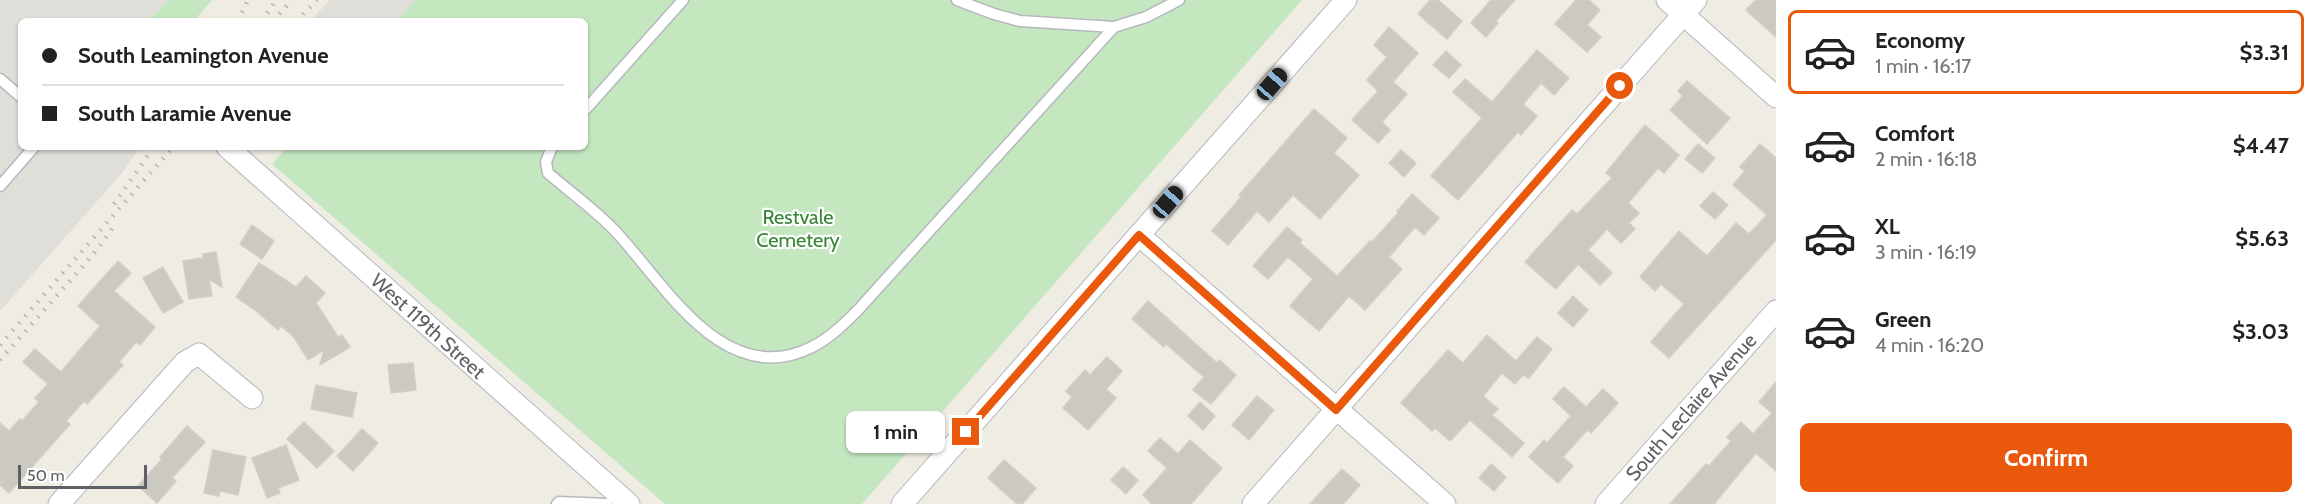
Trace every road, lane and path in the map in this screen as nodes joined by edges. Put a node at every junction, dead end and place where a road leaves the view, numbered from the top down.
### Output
1 (683, 0) edge
2 (957, 0) edge
3 (1179, 0) edge
4 (1346, 0) edge
5 (1667, 0) edge
6 (1690, 7) edge
7 (1114, 27) junction
8 (0, 79) edge
9 (18, 95) edge
10 (1776, 97) edge
11 (588, 107) edge
12 (31, 150) edge
13 (230, 150) edge
14 (551, 150) edge
15 (0, 186) edge
16 (1139, 235) junction
17 (1776, 310) edge
18 (252, 398) dead end
19 (1336, 410) junction
20 (59, 504) edge
21 (557, 504) edge
22 (607, 504) edge
23 (629, 504) edge
24 (902, 504) edge
25 (1253, 504) edge
26 (1445, 504) edge
27 (1606, 504) edge

1 - 11 lane
2 - 7 lane
3 - 7 lane
4 - 16 street
5 - 6 street
6 - 10 street
6 - 19 street
7 - 14 lane
8 - 9 lane
12 - 15 lane
13 - 23 street, West 119th Street
16 - 19 street
16 - 24 street
17 - 27 street, South Leclaire Avenue
18 - 20 street
19 - 25 street
19 - 26 street
21 - 22 lane

